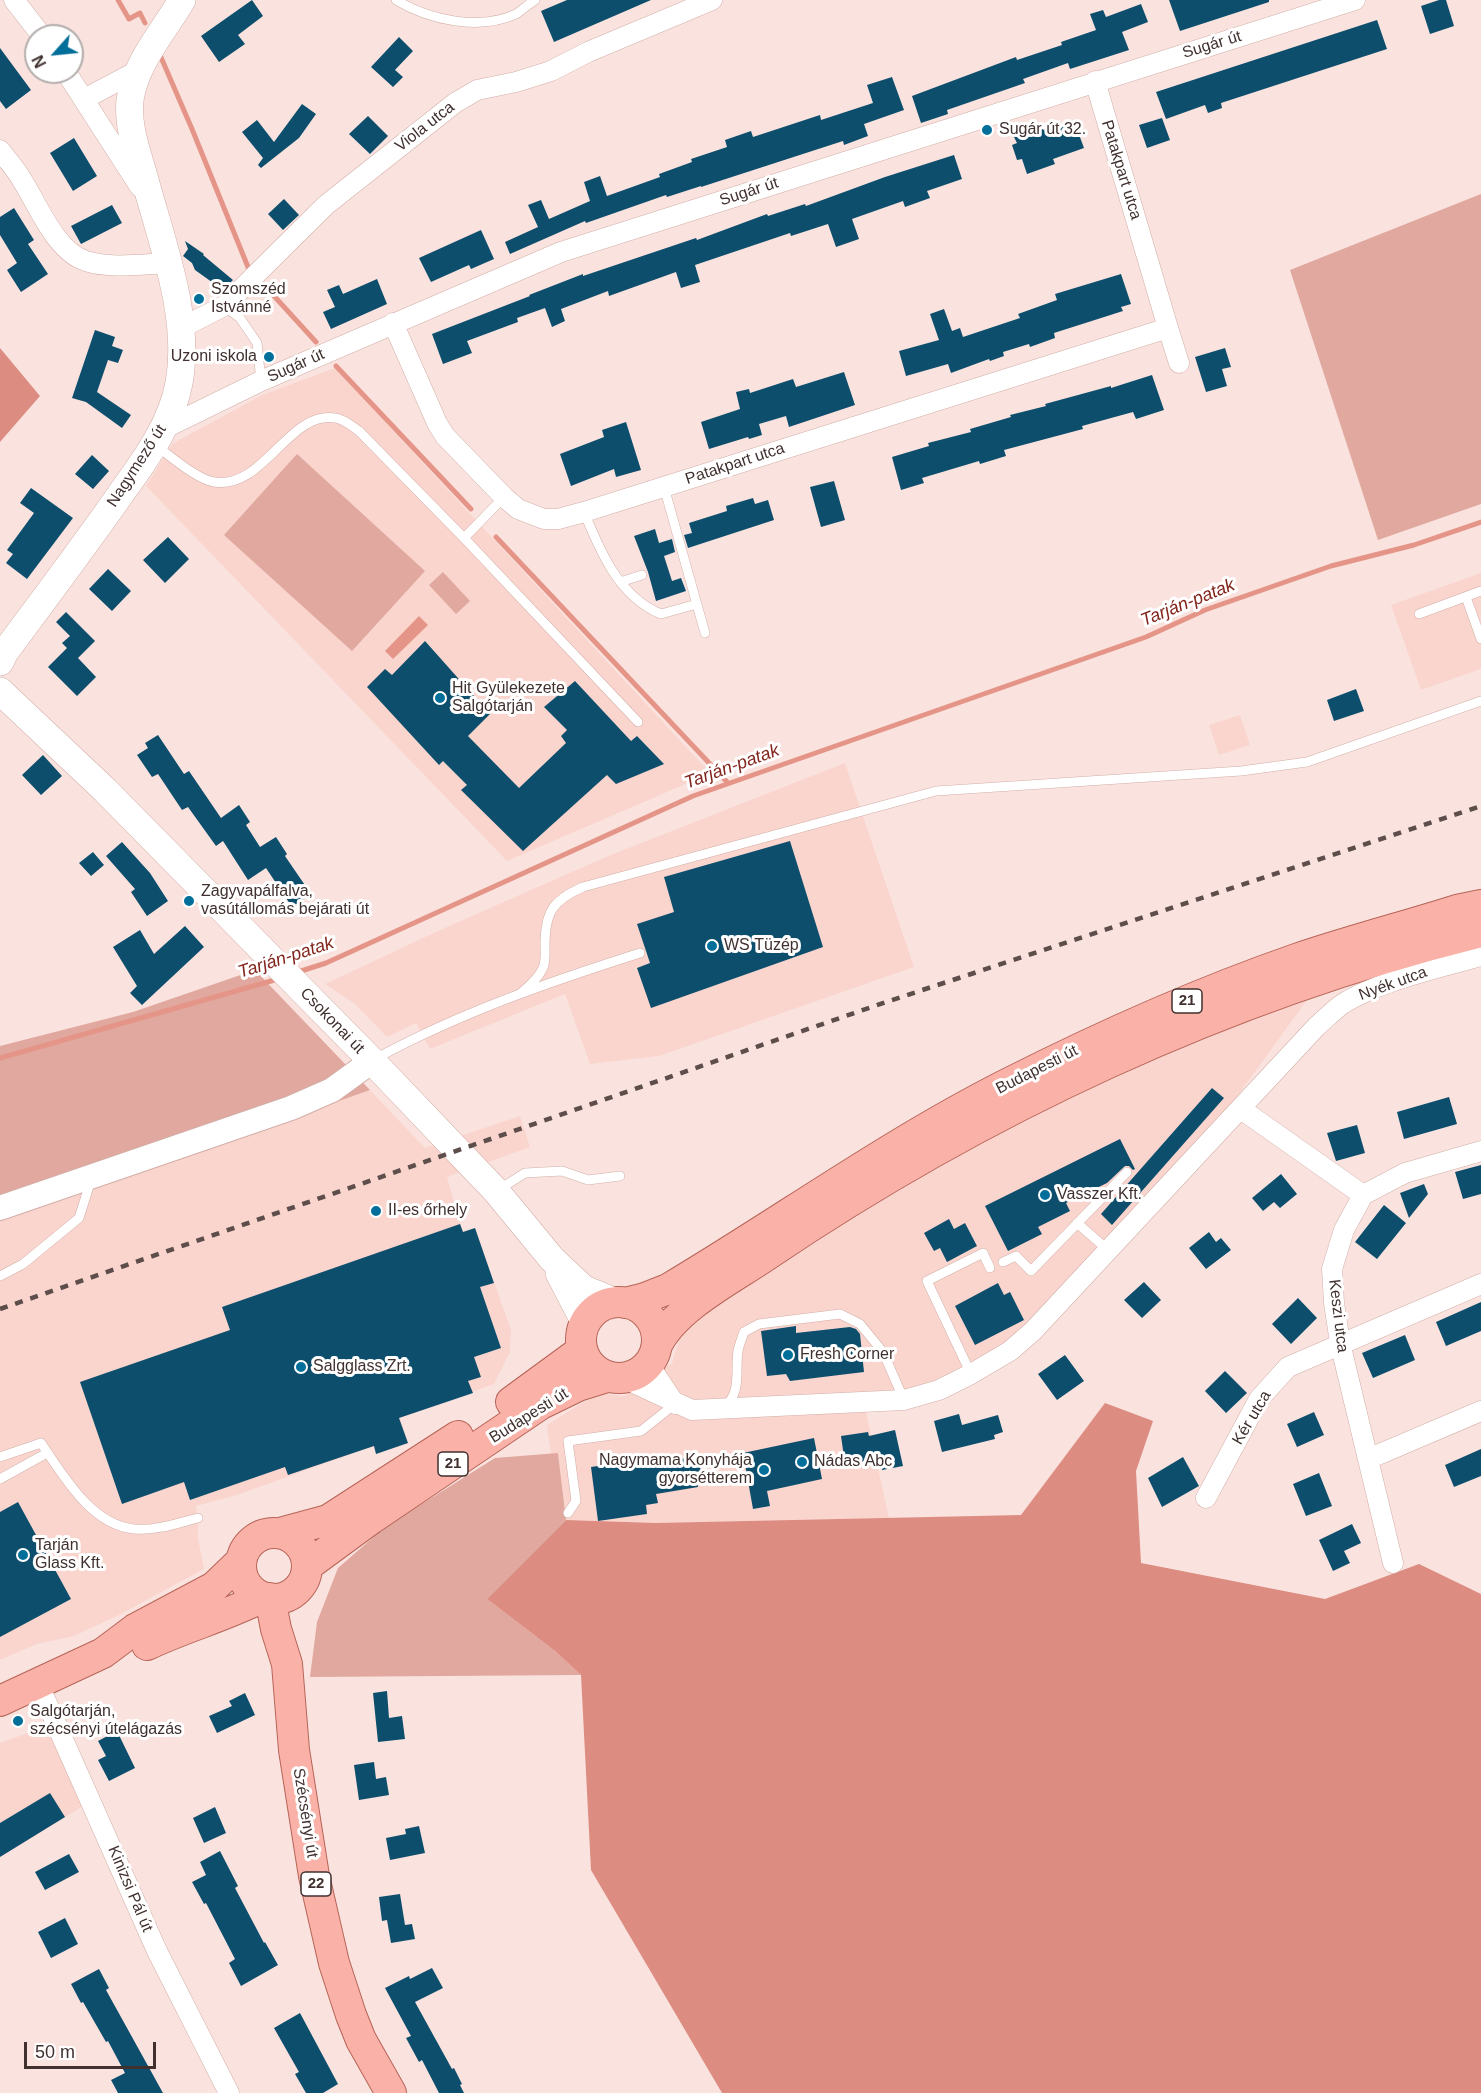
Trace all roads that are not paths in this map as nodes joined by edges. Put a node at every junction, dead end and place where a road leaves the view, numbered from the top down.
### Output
1 (14, 0) edge
2 (182, 0) edge
3 (396, 0) edge
4 (535, 0) edge
5 (712, 0) edge
6 (1355, 0) edge
7 (33, 24) edge
8 (139, 70) junction
9 (1095, 81) junction
10 (74, 84) edge
11 (84, 99) junction
12 (0, 150) edge
13 (152, 205) junction
14 (168, 263) junction
15 (224, 306) junction
16 (393, 323) junction
17 (181, 328) junction
18 (1168, 328) junction
19 (1179, 363) dead end
20 (261, 381) junction
21 (158, 437) junction
22 (664, 487) junction
23 (504, 497) junction
24 (584, 512) junction
25 (464, 538) junction
26 (642, 575) dead end
27 (620, 582) junction
28 (1481, 591) edge
29 (1466, 597) junction
30 (697, 604) junction
31 (1419, 614) dead end
32 (705, 633) dead end
33 (1481, 639) edge
34 (0, 662) edge
35 (0, 691) edge
36 (1481, 701) edge
37 (638, 722) dead end
38 (1481, 905) edge
39 (1481, 932) edge
40 (640, 953) dead end
41 (1481, 956) edge
42 (521, 993) junction
43 (372, 1061) junction
44 (1241, 1109) junction
45 (1481, 1151) edge
46 (1127, 1172) dead end
47 (93, 1174) junction
48 (620, 1176) dead end
49 (496, 1191) junction
50 (1363, 1194) junction
51 (0, 1208) edge
52 (1077, 1223) junction
53 (1108, 1250) junction
54 (552, 1258) junction
55 (1003, 1262) dead end
56 (990, 1268) dead end
57 (0, 1276) edge
58 (1481, 1284) edge
59 (621, 1303) junction
60 (583, 1336) junction
61 (1340, 1344) junction
62 (654, 1353) junction
63 (971, 1374) junction
64 (615, 1378) junction
65 (904, 1400) junction
66 (675, 1404) junction
67 (720, 1408) junction
68 (1481, 1411) edge
69 (47, 1453) junction
70 (0, 1457) edge
71 (1368, 1459) junction
72 (0, 1479) edge
73 (1206, 1498) dead end
74 (568, 1513) dead end
75 (198, 1518) dead end
76 (280, 1533) junction
77 (241, 1561) junction
78 (1393, 1563) dead end
79 (284, 1588) junction
80 (103, 1653) junction
81 (38, 1683) junction
82 (0, 1701) edge
83 (229, 2093) edge
84 (391, 2093) edge

1 - 7 street
2 - 8 main road, Nagymező út
3 - 4 lane
5 - 15 street, Viola utca
6 - 9 street, Sugár út
8 - 11 street
8 - 13 main road, Nagymező út
9 - 16 street, Sugár út
9 - 18 street, Patakpart utca
10 - 11 street, Nagymező út
11 - 13 street, Nagymező út
12 - 14 street
13 - 14 main road, Nagymező út
14 - 17 main road, Nagymező út
15 - 17 street, Viola utca
15 - 20 lane
16 - 20 street, Sugár út
16 - 23 street, Patakpart utca
17 - 21 main road, Nagymező út
18 - 19 street, Patakpart utca
18 - 22 street, Patakpart utca
20 - 21 street, Sugár út
21 - 25 lane
21 - 34 main road, Nagymező út
22 - 24 street, Patakpart utca
22 - 30 lane
23 - 24 street, Patakpart utca
23 - 25 lane
24 - 27 lane
25 - 37 lane
26 - 27 lane
27 - 30 lane
28 - 29 lane
29 - 31 lane
29 - 33 lane
30 - 32 lane
35 - 43 main road, Csokonai út
36 - 42 lane
38 - 59 main road, Budapesti út / 21
39 - 62 main road, Budapesti út / 21
40 - 42 lane
41 - 44 street, Nyék utca
42 - 43 lane
43 - 47 street
43 - 49 main road, Csokonai út
44 - 50 street
44 - 53 street
45 - 50 street
46 - 52 lane
47 - 51 street
47 - 57 lane
48 - 49 lane
49 - 54 main road, Csokonai út
50 - 61 street, Keszi utca
52 - 53 lane
52 - 55 lane
53 - 63 street
54 - 59 main road
54 - 60 main road
56 - 63 lane
58 - 61 street, Kér utca
59 - 60 main road, 21
59 - 62 main road
60 - 64 main road
60 - 76 main road, Budapesti út / 21
61 - 71 street, Keszi utca
61 - 73 street, Kér utca
62 - 64 main road, 21
62 - 66 street
63 - 65 street
64 - 66 street
64 - 79 main road, Budapesti út / 21
65 - 67 street
65 - 67 lane
66 - 67 street
66 - 74 lane
68 - 71 street
69 - 70 lane
69 - 72 lane
69 - 75 lane
71 - 78 street, Keszi utca
76 - 77 main road, 21
76 - 79 main road
77 - 79 main road
77 - 80 main road, Budapesti út / 21
79 - 80 main road, Budapesti út / 21
79 - 84 main road, Szécsényi út / 22
80 - 81 main road, Budapesti út / 21
81 - 82 main road, Budapesti út / 21
81 - 83 street, Kinizsi Pál út

